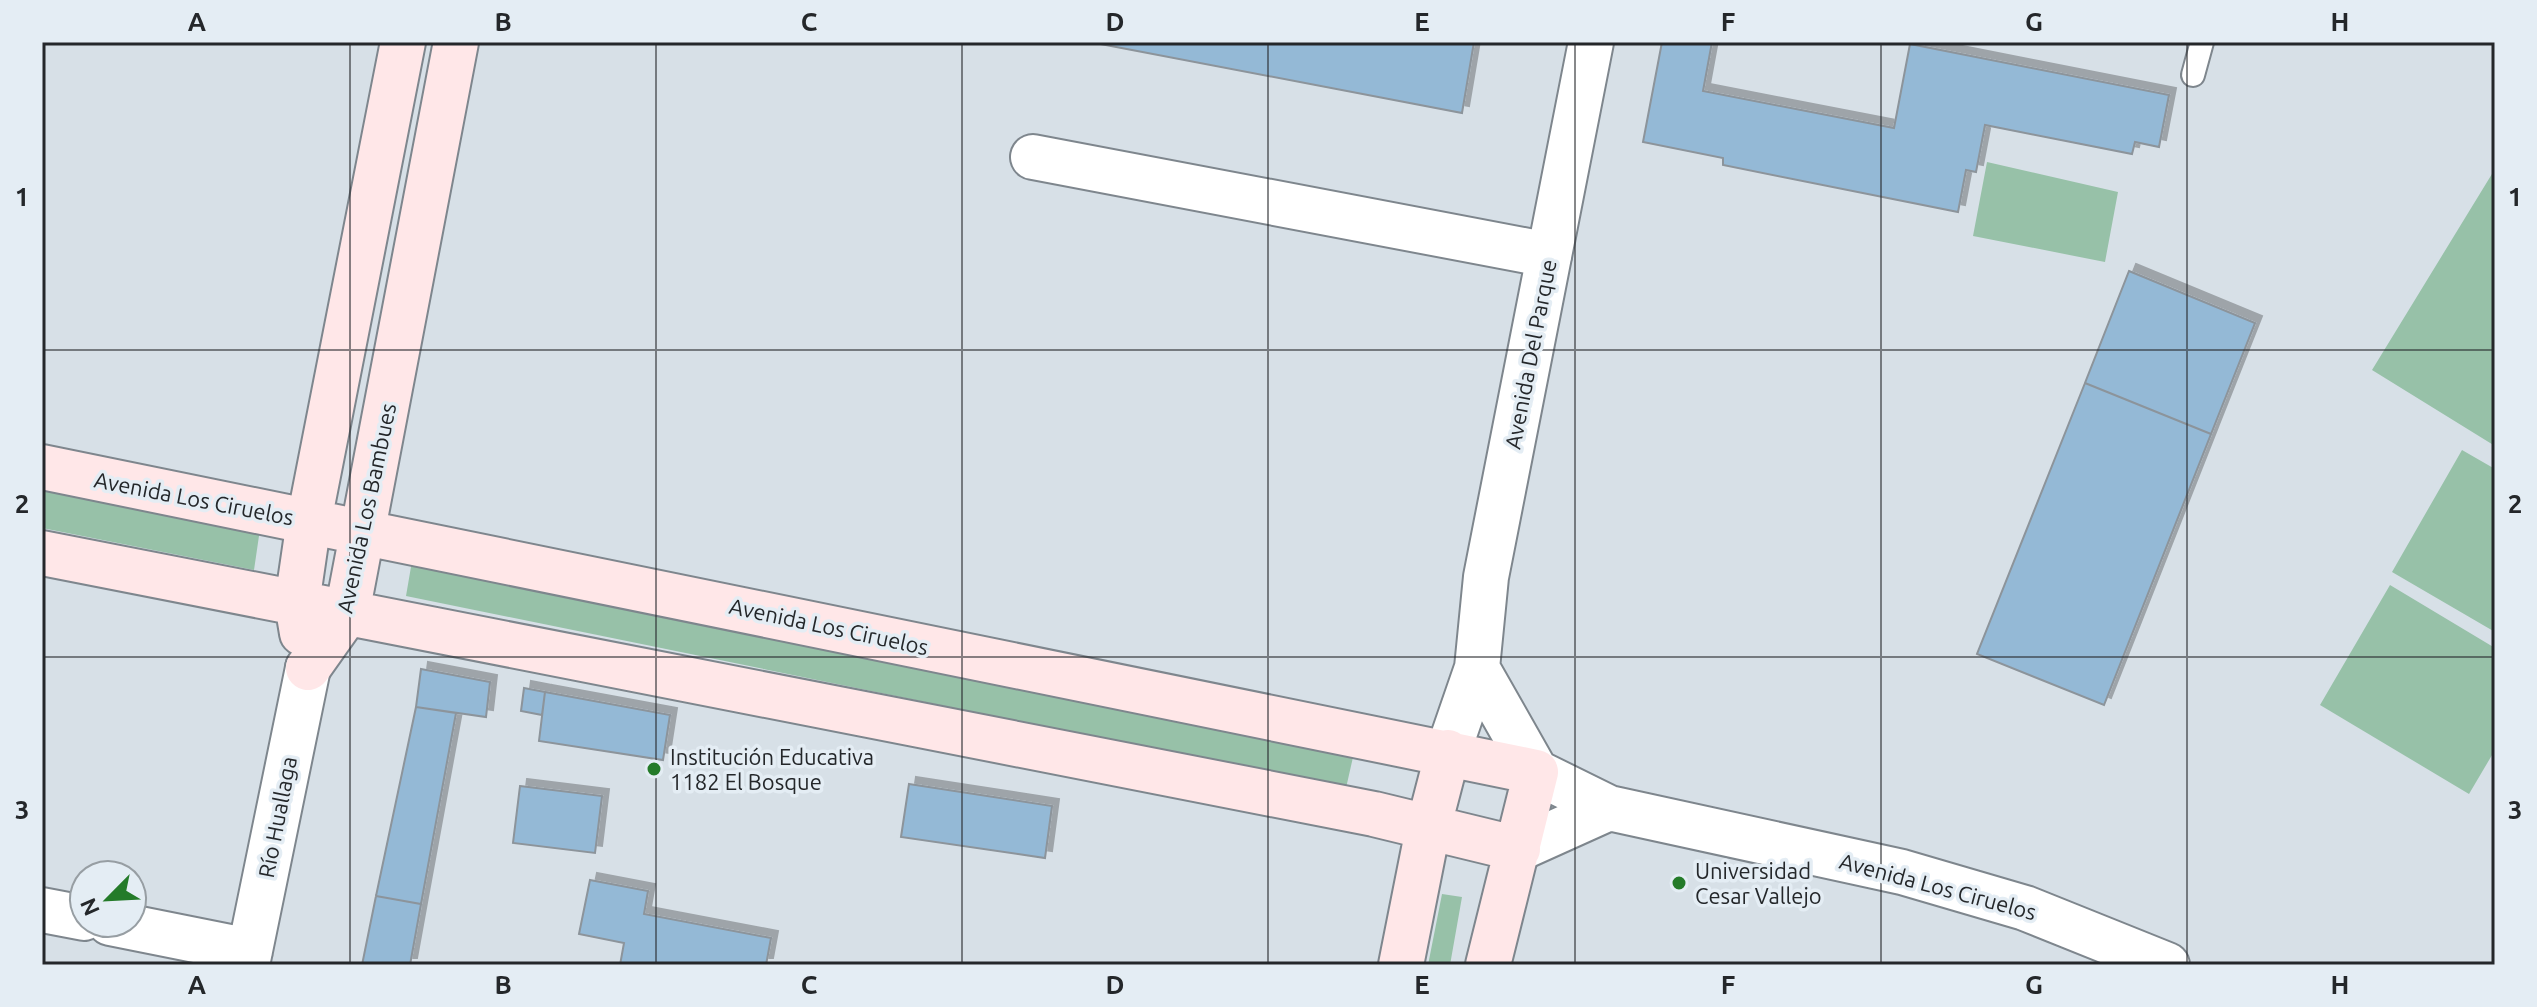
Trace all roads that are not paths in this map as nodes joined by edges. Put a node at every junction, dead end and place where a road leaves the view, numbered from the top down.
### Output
1 (403, 42) edge
2 (456, 42) edge
3 (1591, 42) edge
4 (2202, 42) edge
5 (2193, 75) dead end
6 (1033, 157) dead end
7 (1549, 255) junction
8 (42, 467) edge
9 (309, 521) junction
10 (365, 532) junction
11 (42, 553) edge
12 (297, 603) junction
13 (347, 613) junction
14 (308, 668) junction
15 (1477, 668) junction
16 (1448, 752) junction
17 (1536, 772) junction
18 (1609, 808) junction
19 (1428, 829) junction
20 (1518, 849) junction
21 (42, 910) edge
22 (68, 915) edge
23 (148, 933) edge
24 (248, 958) edge
25 (1401, 965) edge
26 (1488, 965) edge
27 (2167, 965) edge

1 - 9 main road, Avenida Los Bambues
2 - 10 main road, Avenida Los Bambues
3 - 7 street, Avenida Del Parque
4 - 5 lane
6 - 7 street
7 - 15 street, Avenida Del Parque
8 - 9 main road, Avenida Los Ciruelos
9 - 10 main road, Avenida Los Ciruelos
9 - 12 main road, Avenida Los Bambues
10 - 13 main road, Avenida Los Bambues
10 - 16 main road, Avenida Los Ciruelos
11 - 12 main road
12 - 13 main road
12 - 14 main road, Avenida Los Bambues
13 - 14 main road, Avenida Los Bambues
13 - 19 main road
14 - 24 street, Río Huallaga
15 - 16 street, Avenida Del Parque
15 - 17 street
16 - 17 main road, Avenida Los Ciruelos
16 - 19 main road, Avenida Del Parque
17 - 18 street, Avenida Los Ciruelos
17 - 20 main road
18 - 20 street
18 - 27 street, Avenida Los Ciruelos
19 - 20 main road
19 - 25 main road
20 - 26 main road
21 - 22 street
23 - 24 street

